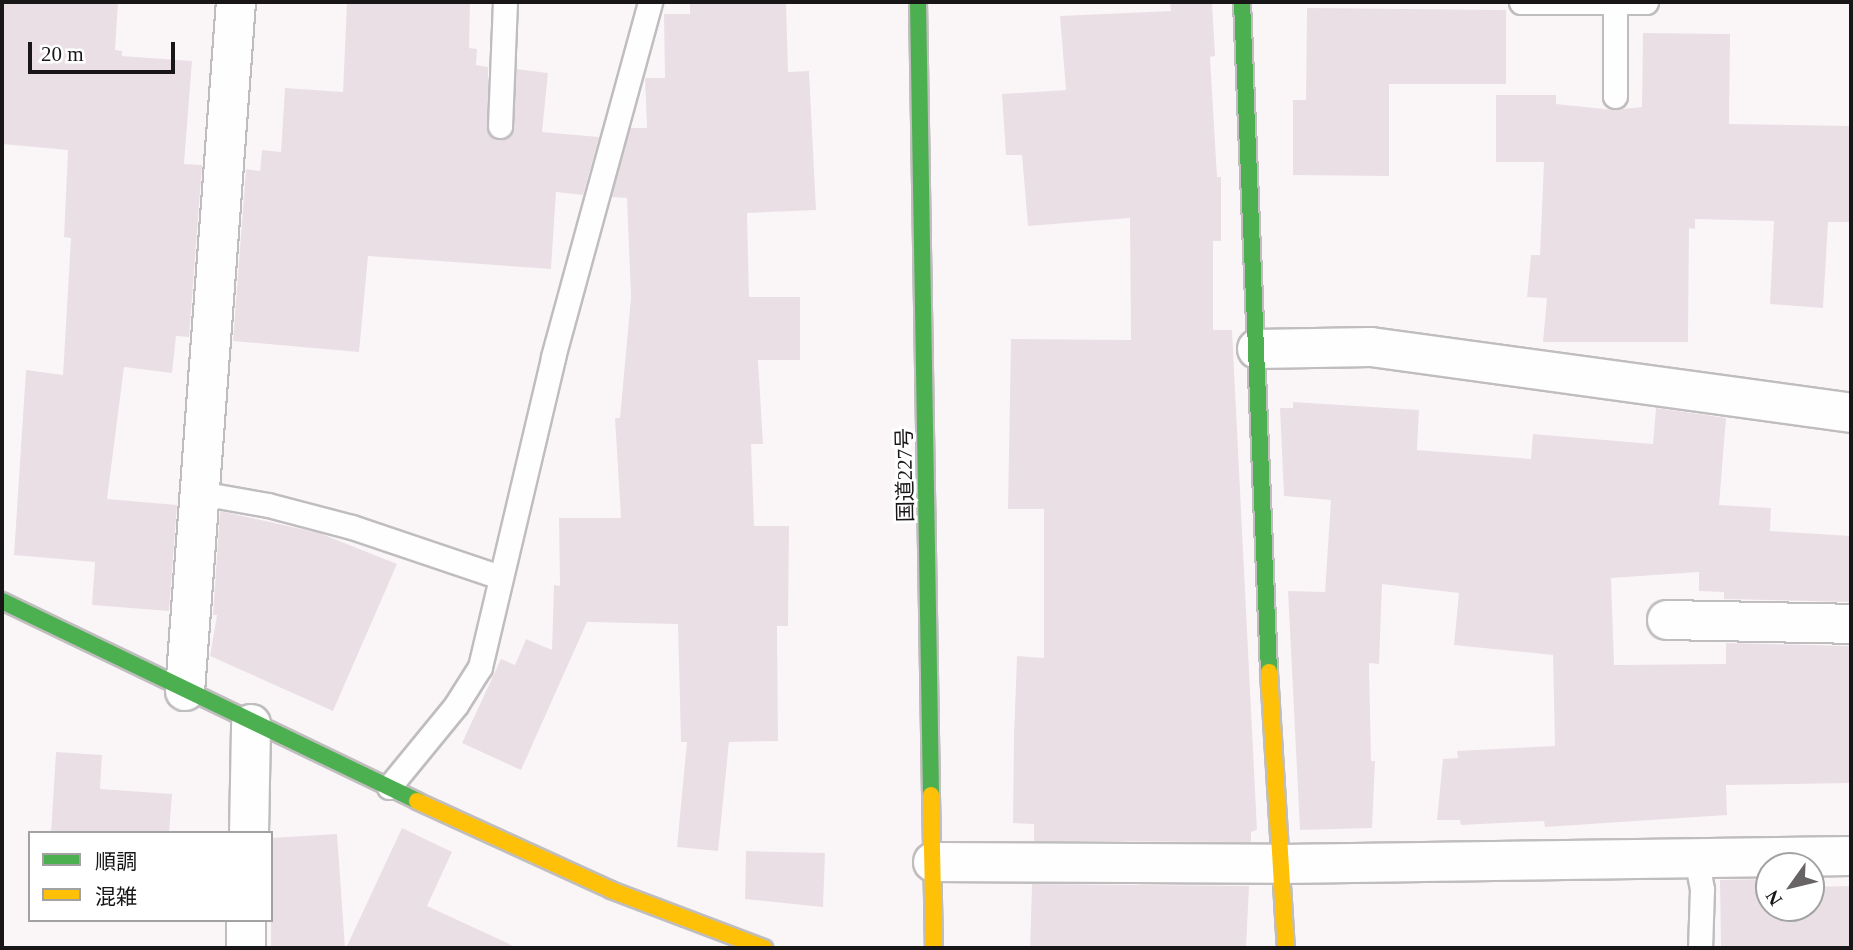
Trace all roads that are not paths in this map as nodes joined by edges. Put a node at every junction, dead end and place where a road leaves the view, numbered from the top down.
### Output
1 (236, 2) edge
2 (505, 2) edge
3 (650, 2) edge
4 (918, 2) edge
5 (1242, 2) edge
6 (1521, 2) edge
7 (1646, 2) edge
8 (1615, 5) junction
9 (1615, 96) dead end
10 (500, 126) dead end
11 (1257, 349) junction
12 (1851, 413) edge
13 (200, 494) junction
14 (500, 577) junction
15 (2, 601) edge
16 (1667, 620) dead end
17 (1851, 624) edge
18 (185, 691) junction
19 (251, 724) junction
20 (389, 787) junction
21 (248, 831) edge
22 (1851, 856) edge
23 (1696, 858) junction
24 (933, 862) junction
25 (1281, 864) junction
26 (246, 922) edge
27 (246, 948) edge
28 (764, 948) edge
29 (934, 948) edge
30 (1286, 948) edge
31 (1700, 948) edge

1 - 13 street
2 - 10 lane
3 - 14 lane
4 - 24 main road, 国道227号
5 - 11 main road
6 - 8 lane
7 - 8 lane
8 - 9 lane
11 - 12 street
11 - 25 main road
13 - 14 lane
13 - 18 street
14 - 20 lane
15 - 18 main road
16 - 17 street
18 - 19 main road
19 - 20 main road
19 - 21 street
20 - 28 main road
22 - 23 street
23 - 25 street
23 - 31 lane
24 - 25 street
24 - 29 main road, 国道227号
25 - 30 main road
26 - 27 street

